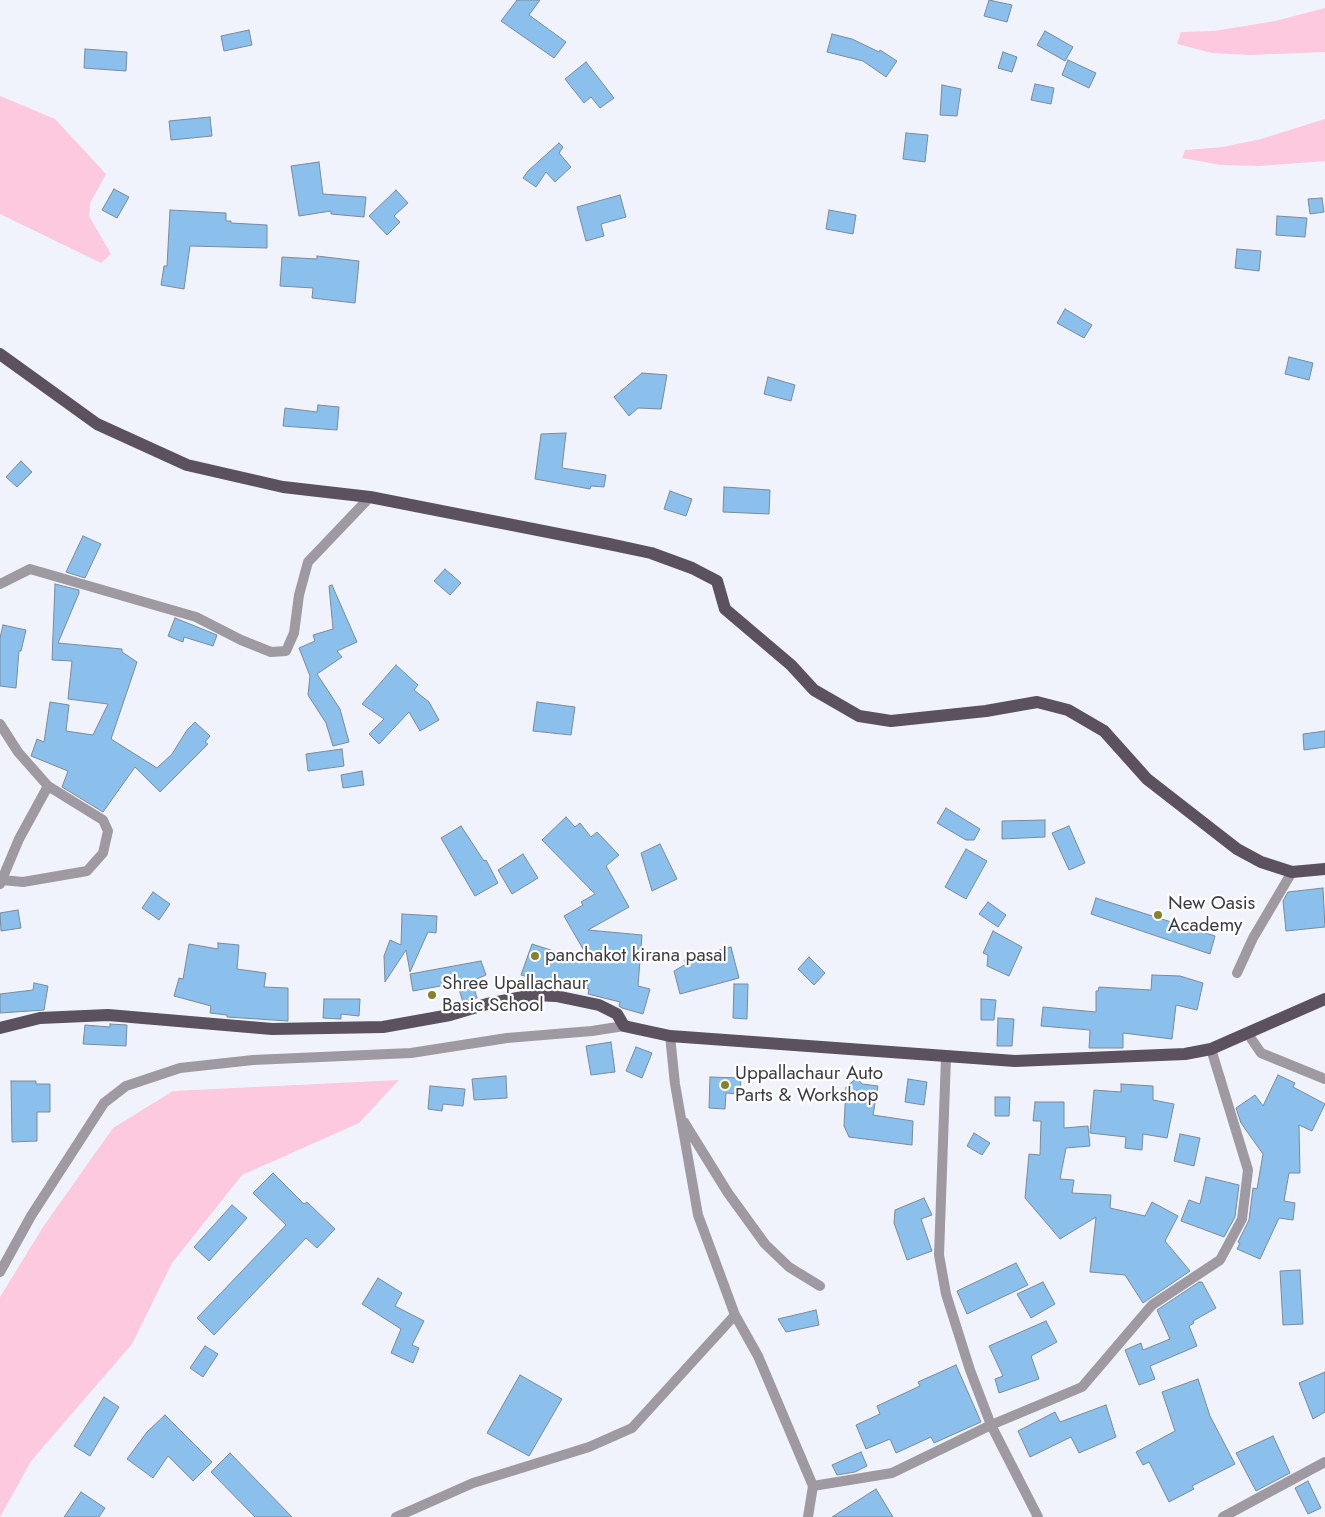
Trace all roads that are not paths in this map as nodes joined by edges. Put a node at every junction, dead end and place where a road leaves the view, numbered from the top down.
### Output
1 (0, 354) edge
2 (370, 497) junction
3 (0, 584) edge
4 (0, 724) edge
5 (48, 786) junction
6 (1325, 869) edge
7 (1292, 872) junction
8 (1, 883) edge
9 (1237, 972) dead end
10 (1325, 999) edge
11 (624, 1026) junction
12 (0, 1028) edge
13 (1248, 1034) junction
14 (670, 1036) junction
15 (1211, 1049) junction
16 (946, 1057) junction
17 (1325, 1079) edge
18 (681, 1117) junction
19 (0, 1272) edge
20 (820, 1286) dead end
21 (735, 1315) junction
22 (991, 1425) junction
23 (1325, 1462) edge
24 (814, 1486) junction
25 (396, 1517) edge
26 (808, 1517) edge
27 (1038, 1517) edge
28 (1223, 1517) edge

1 - 2 main road
2 - 3 street
2 - 7 main road
4 - 5 street
5 - 8 street
5 - 8 street
6 - 7 main road
7 - 9 street
10 - 13 main road
11 - 12 main road
11 - 14 main road
11 - 19 street
13 - 15 main road
13 - 17 street
14 - 16 main road
14 - 18 street
15 - 16 main road
15 - 22 street
16 - 22 street
18 - 20 street
18 - 21 street
21 - 24 street
21 - 25 street
22 - 24 street
22 - 27 street
23 - 28 street
24 - 26 street

